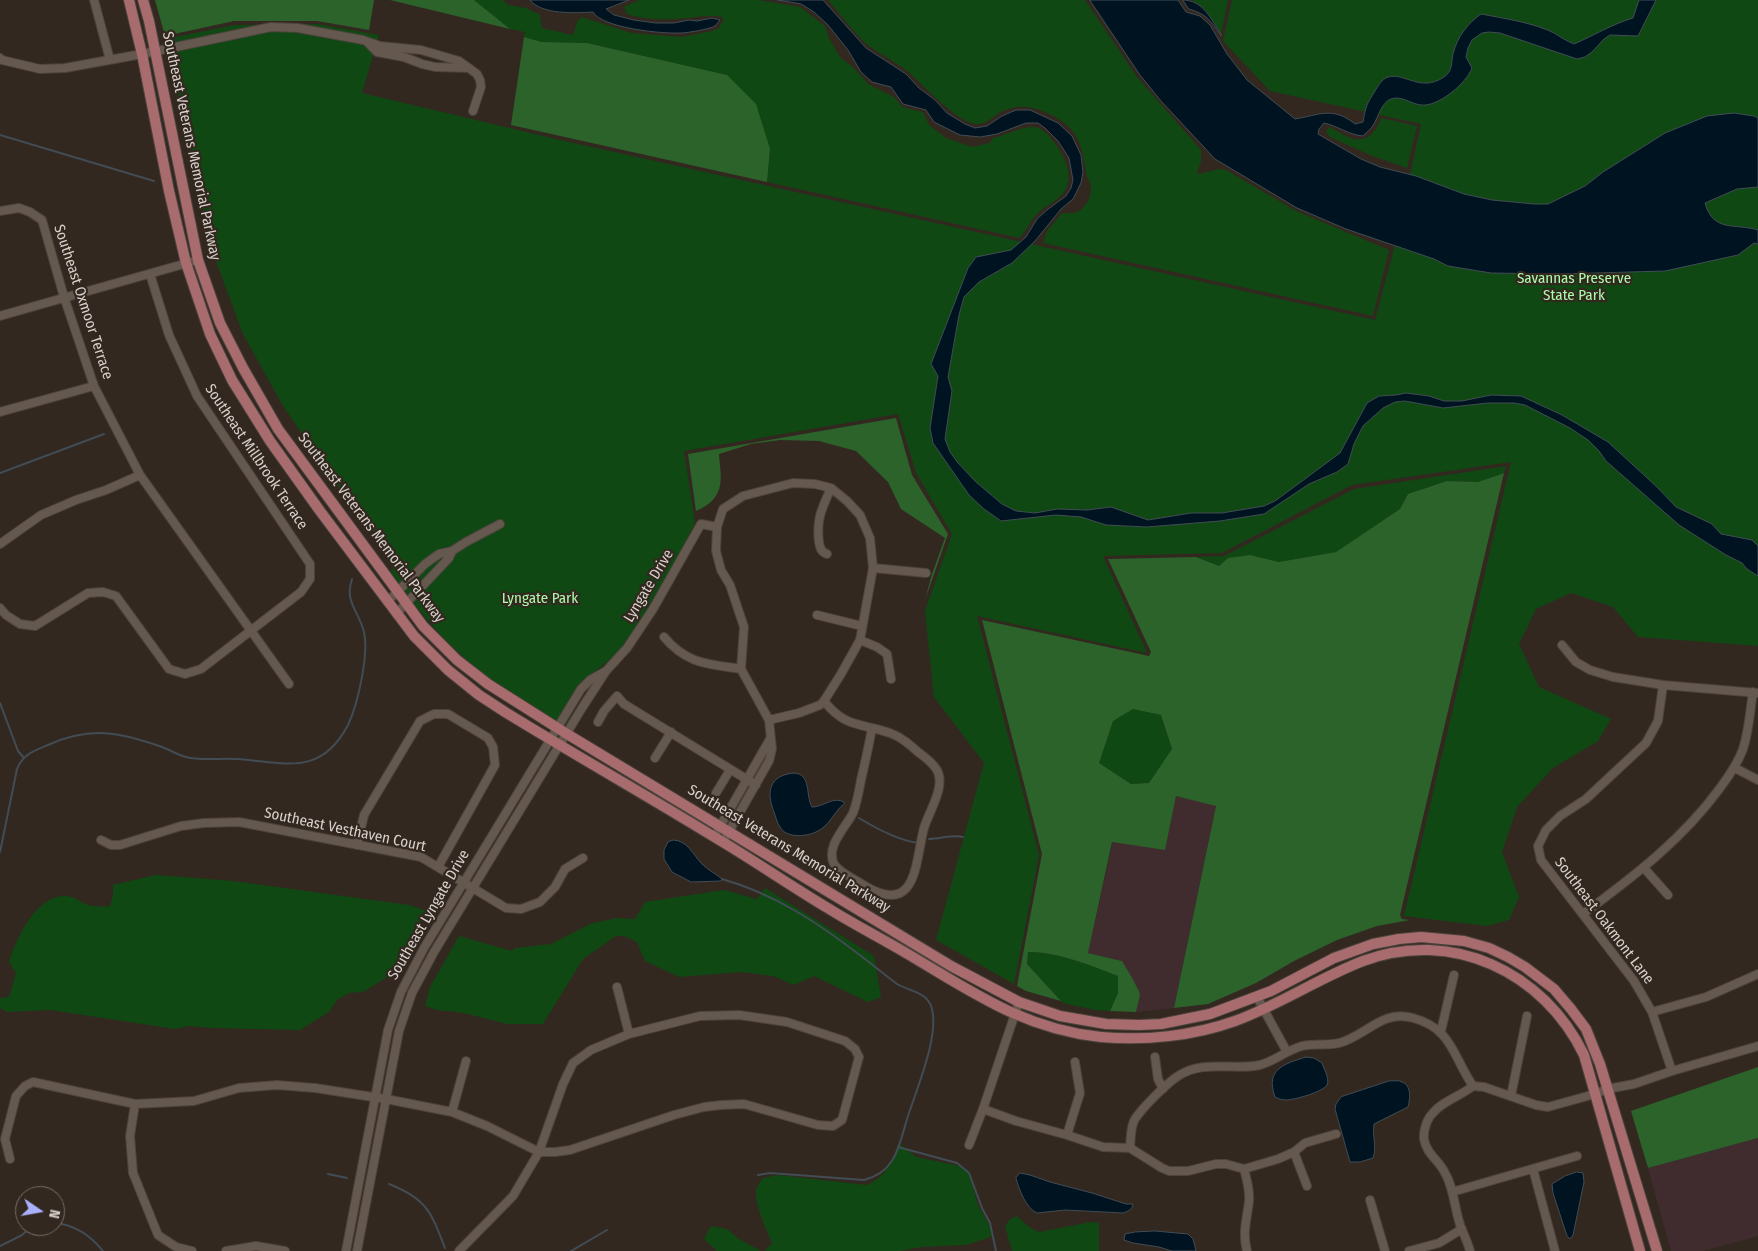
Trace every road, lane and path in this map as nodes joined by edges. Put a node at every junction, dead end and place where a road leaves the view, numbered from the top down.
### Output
1 (94, 0) edge
2 (129, 0) edge
3 (143, 0) edge
4 (368, 42) junction
5 (155, 51) junction
6 (428, 53) junction
7 (142, 54) junction
8 (0, 58) edge
9 (110, 60) junction
10 (425, 65) junction
11 (469, 68) junction
12 (472, 111) dead end
13 (0, 211) edge
14 (198, 260) junction
15 (186, 263) junction
16 (150, 274) junction
17 (64, 297) junction
18 (0, 316) edge
19 (94, 386) junction
20 (0, 412) edge
21 (140, 475) junction
22 (831, 488) junction
23 (500, 524) dead end
24 (717, 527) junction
25 (0, 544) edge
26 (452, 551) junction
27 (827, 554) dead end
28 (873, 568) junction
29 (926, 573) dead end
30 (415, 574) junction
31 (425, 584) junction
32 (397, 590) junction
33 (387, 602) junction
34 (407, 604) junction
35 (0, 608) edge
36 (396, 614) junction
37 (817, 615) dead end
38 (862, 626) junction
39 (251, 632) junction
40 (664, 637) dead end
41 (860, 640) junction
42 (1562, 645) dead end
43 (741, 669) junction
44 (606, 671) junction
45 (891, 679) dead end
46 (289, 684) dead end
47 (1663, 685) junction
48 (1755, 693) edge
49 (824, 700) junction
50 (769, 720) junction
51 (598, 722) dead end
52 (558, 728) junction
53 (872, 728) junction
54 (671, 732) junction
55 (567, 734) junction
56 (770, 739) junction
57 (550, 740) junction
58 (560, 746) junction
59 (655, 758) dead end
60 (1734, 768) junction
61 (730, 770) junction
62 (748, 780) junction
63 (1758, 780) edge
64 (756, 785) junction
65 (716, 792) dead end
66 (725, 828) junction
67 (718, 839) junction
68 (101, 840) dead end
69 (357, 845) junction
70 (583, 858) dead end
71 (438, 867) junction
72 (1644, 868) junction
73 (463, 882) junction
74 (473, 888) junction
75 (1668, 895) dead end
76 (1583, 914) junction
77 (1758, 974) edge
78 (1454, 975) dead end
79 (617, 987) dead end
80 (1256, 997) junction
81 (1019, 1002) junction
82 (1263, 1008) junction
83 (1652, 1012) junction
84 (1013, 1015) junction
85 (1528, 1016) dead end
86 (1440, 1031) junction
87 (630, 1034) junction
88 (1758, 1046) edge
89 (1286, 1052) junction
90 (1155, 1057) dead end
91 (466, 1060) dead end
92 (1075, 1062) dead end
93 (1672, 1071) junction
94 (1473, 1086) junction
95 (1163, 1089) junction
96 (1607, 1089) junction
97 (1595, 1094) junction
98 (1511, 1096) junction
99 (375, 1097) junction
100 (386, 1099) junction
101 (135, 1104) junction
102 (983, 1109) junction
103 (452, 1112) junction
104 (1336, 1134) dead end
105 (1067, 1135) junction
106 (969, 1145) dead end
107 (1130, 1148) junction
108 (540, 1152) junction
109 (1294, 1152) junction
110 (1577, 1156) dead end
111 (10, 1159) dead end
112 (1533, 1169) junction
113 (1244, 1170) junction
114 (1307, 1186) dead end
115 (1452, 1192) junction
116 (1370, 1200) dead end
117 (1462, 1229) junction
118 (192, 1251) edge
119 (226, 1251) edge
120 (285, 1251) edge
121 (346, 1251) edge
122 (357, 1251) edge
123 (459, 1251) edge
124 (1247, 1251) edge
125 (1385, 1251) edge
126 (1409, 1251) edge
127 (1470, 1251) edge
128 (1555, 1251) edge
129 (1640, 1251) edge
130 (1657, 1251) edge

1 - 9 street
2 - 7 main road, Southeast Veterans Memorial Parkway
3 - 5 main road, Southeast Veterans Memorial Parkway
4 - 5 street
4 - 6 street
4 - 10 street
5 - 7 street
5 - 14 main road, Southeast Veterans Memorial Parkway
6 - 10 street
6 - 11 street
7 - 9 street
7 - 15 main road, Southeast Veterans Memorial Parkway
8 - 9 street
10 - 11 street
11 - 12 street
13 - 17 street, Southeast Oxmoor Terrace
14 - 15 street
14 - 32 main road, Southeast Veterans Memorial Parkway
15 - 16 street
15 - 33 main road, Southeast Veterans Memorial Parkway
16 - 17 street
16 - 39 street, Southeast Millbrook Terrace
17 - 18 street
17 - 19 street, Southeast Oxmoor Terrace
19 - 20 street
19 - 21 street, Southeast Oxmoor Terrace
21 - 25 street
21 - 39 street, Southeast Oxmoor Terrace
22 - 24 street
22 - 27 street
22 - 28 street
23 - 26 street
24 - 43 street
24 - 44 street, Lyngate Drive
26 - 30 street
26 - 31 street
28 - 29 street
28 - 38 street
30 - 31 street
30 - 32 street
31 - 34 street
32 - 33 street
32 - 34 main road, Southeast Veterans Memorial Parkway
33 - 36 main road, Southeast Veterans Memorial Parkway
34 - 36 street
34 - 52 main road, Southeast Veterans Memorial Parkway
35 - 39 street, Southeast Millbrook Terrace
36 - 57 main road, Southeast Veterans Memorial Parkway
37 - 38 street
38 - 41 street
39 - 46 street, Southeast Oxmoor Terrace
40 - 43 street
41 - 45 street
41 - 49 street
42 - 47 street
43 - 50 street
44 - 52 street, Lyngate Drive
44 - 55 street, Lyngate Drive
47 - 48 street
47 - 76 street, Southeast Oakmont Lane
48 - 60 street
49 - 50 street
49 - 53 street
50 - 56 street
51 - 54 street
52 - 55 main road, Southeast Veterans Memorial Parkway
52 - 57 street, Southeast Lyngate Drive
53 - 53 street
54 - 59 street
54 - 61 street
55 - 58 street, Southeast Lyngate Drive
55 - 66 main road, Southeast Veterans Memorial Parkway
56 - 62 street
56 - 64 street
57 - 58 main road, Southeast Veterans Memorial Parkway
57 - 73 street, Southeast Lyngate Drive
58 - 67 main road, Southeast Veterans Memorial Parkway
58 - 74 street, Southeast Lyngate Drive
60 - 63 street
60 - 72 street
61 - 62 street
61 - 65 street
62 - 64 street
62 - 66 street
64 - 66 street
66 - 67 street
66 - 81 main road, Southeast Veterans Memorial Parkway
67 - 84 main road, Southeast Veterans Memorial Parkway
68 - 69 street, Southeast Vesthaven Court
69 - 71 street, Southeast Vesthaven Court
69 - 71 street
70 - 74 street, Southeast Vesthaven Court
71 - 73 street, Southeast Vesthaven Court
72 - 75 street
72 - 76 street
73 - 74 street, Southeast Vesthaven Court
73 - 99 street, Southeast Lyngate Drive
74 - 100 street, Southeast Lyngate Drive
76 - 83 street, Southeast Oakmont Lane
77 - 83 street
78 - 86 street
79 - 87 street
80 - 81 main road, Southeast Veterans Memorial Parkway
80 - 82 street
80 - 96 main road, Southeast Veterans Memorial Parkway
81 - 84 street
82 - 84 main road, Southeast Veterans Memorial Parkway
82 - 89 street
82 - 97 main road, Southeast Veterans Memorial Parkway
83 - 93 street, Southeast Oakmont Lane
84 - 102 street
85 - 98 street
86 - 89 street
86 - 94 street
87 - 108 street
87 - 108 street
88 - 93 street
89 - 95 street
90 - 95 street
91 - 103 street
92 - 105 street
93 - 96 street
94 - 98 street
94 - 115 street
95 - 107 street
96 - 97 street
96 - 130 main road, Southeast Veterans Memorial Parkway
97 - 98 street
97 - 129 main road, Southeast Veterans Memorial Parkway
99 - 100 street
99 - 101 street
99 - 121 street, Southeast Lyngate Drive
100 - 103 street
100 - 122 street, Southeast Lyngate Drive
101 - 111 street
101 - 118 street
102 - 105 street
102 - 106 street
103 - 108 street
104 - 109 street
105 - 107 street
107 - 113 street
108 - 123 street
109 - 113 street
109 - 114 street
110 - 112 street
112 - 115 street
112 - 128 street
113 - 124 street
115 - 117 street
116 - 125 street
117 - 126 street
117 - 127 street
119 - 120 street

